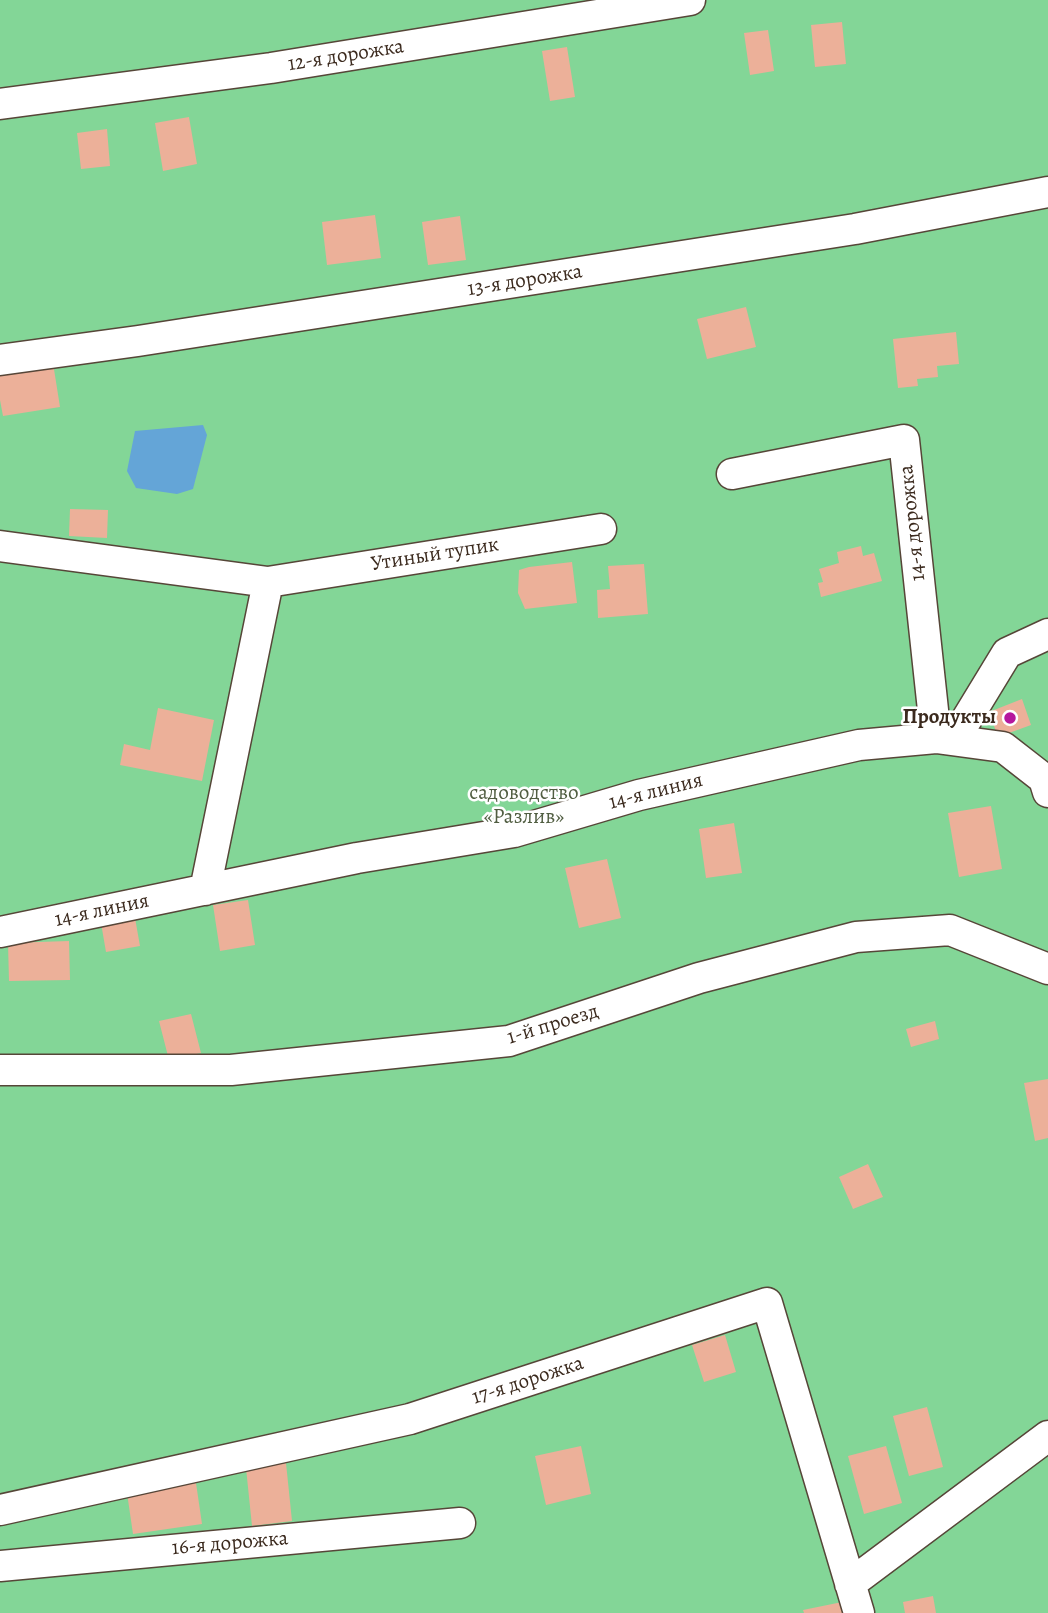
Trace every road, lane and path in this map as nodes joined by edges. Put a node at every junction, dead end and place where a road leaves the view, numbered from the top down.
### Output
1 (690, 0) edge
2 (0, 104) edge
3 (1048, 192) edge
4 (0, 360) edge
5 (732, 474) dead end
6 (601, 529) dead end
7 (0, 546) edge
8 (268, 582) junction
9 (1048, 634) edge
10 (945, 739) junction
11 (1048, 792) edge
12 (205, 890) junction
13 (0, 932) edge
14 (1048, 969) edge
15 (0, 1070) edge
16 (1048, 1436) edge
17 (0, 1510) edge
18 (460, 1523) dead end
19 (0, 1566) edge
20 (850, 1584) junction
21 (859, 1613) edge

1 - 2 street, 12-я дорожка
3 - 4 street, 13-я дорожка
5 - 10 street, 14-я дорожка
6 - 8 street, Утиный тупик
7 - 8 street, Утиный тупик
8 - 12 street
9 - 10 street
10 - 11 street, 14-я линия
10 - 12 street, 14-я линия
12 - 13 street, 14-я линия
14 - 15 street, 1-й проезд
16 - 20 street
17 - 20 street, 17-я дорожка
18 - 19 street, 16-я дорожка
20 - 21 street, 17-я дорожка

